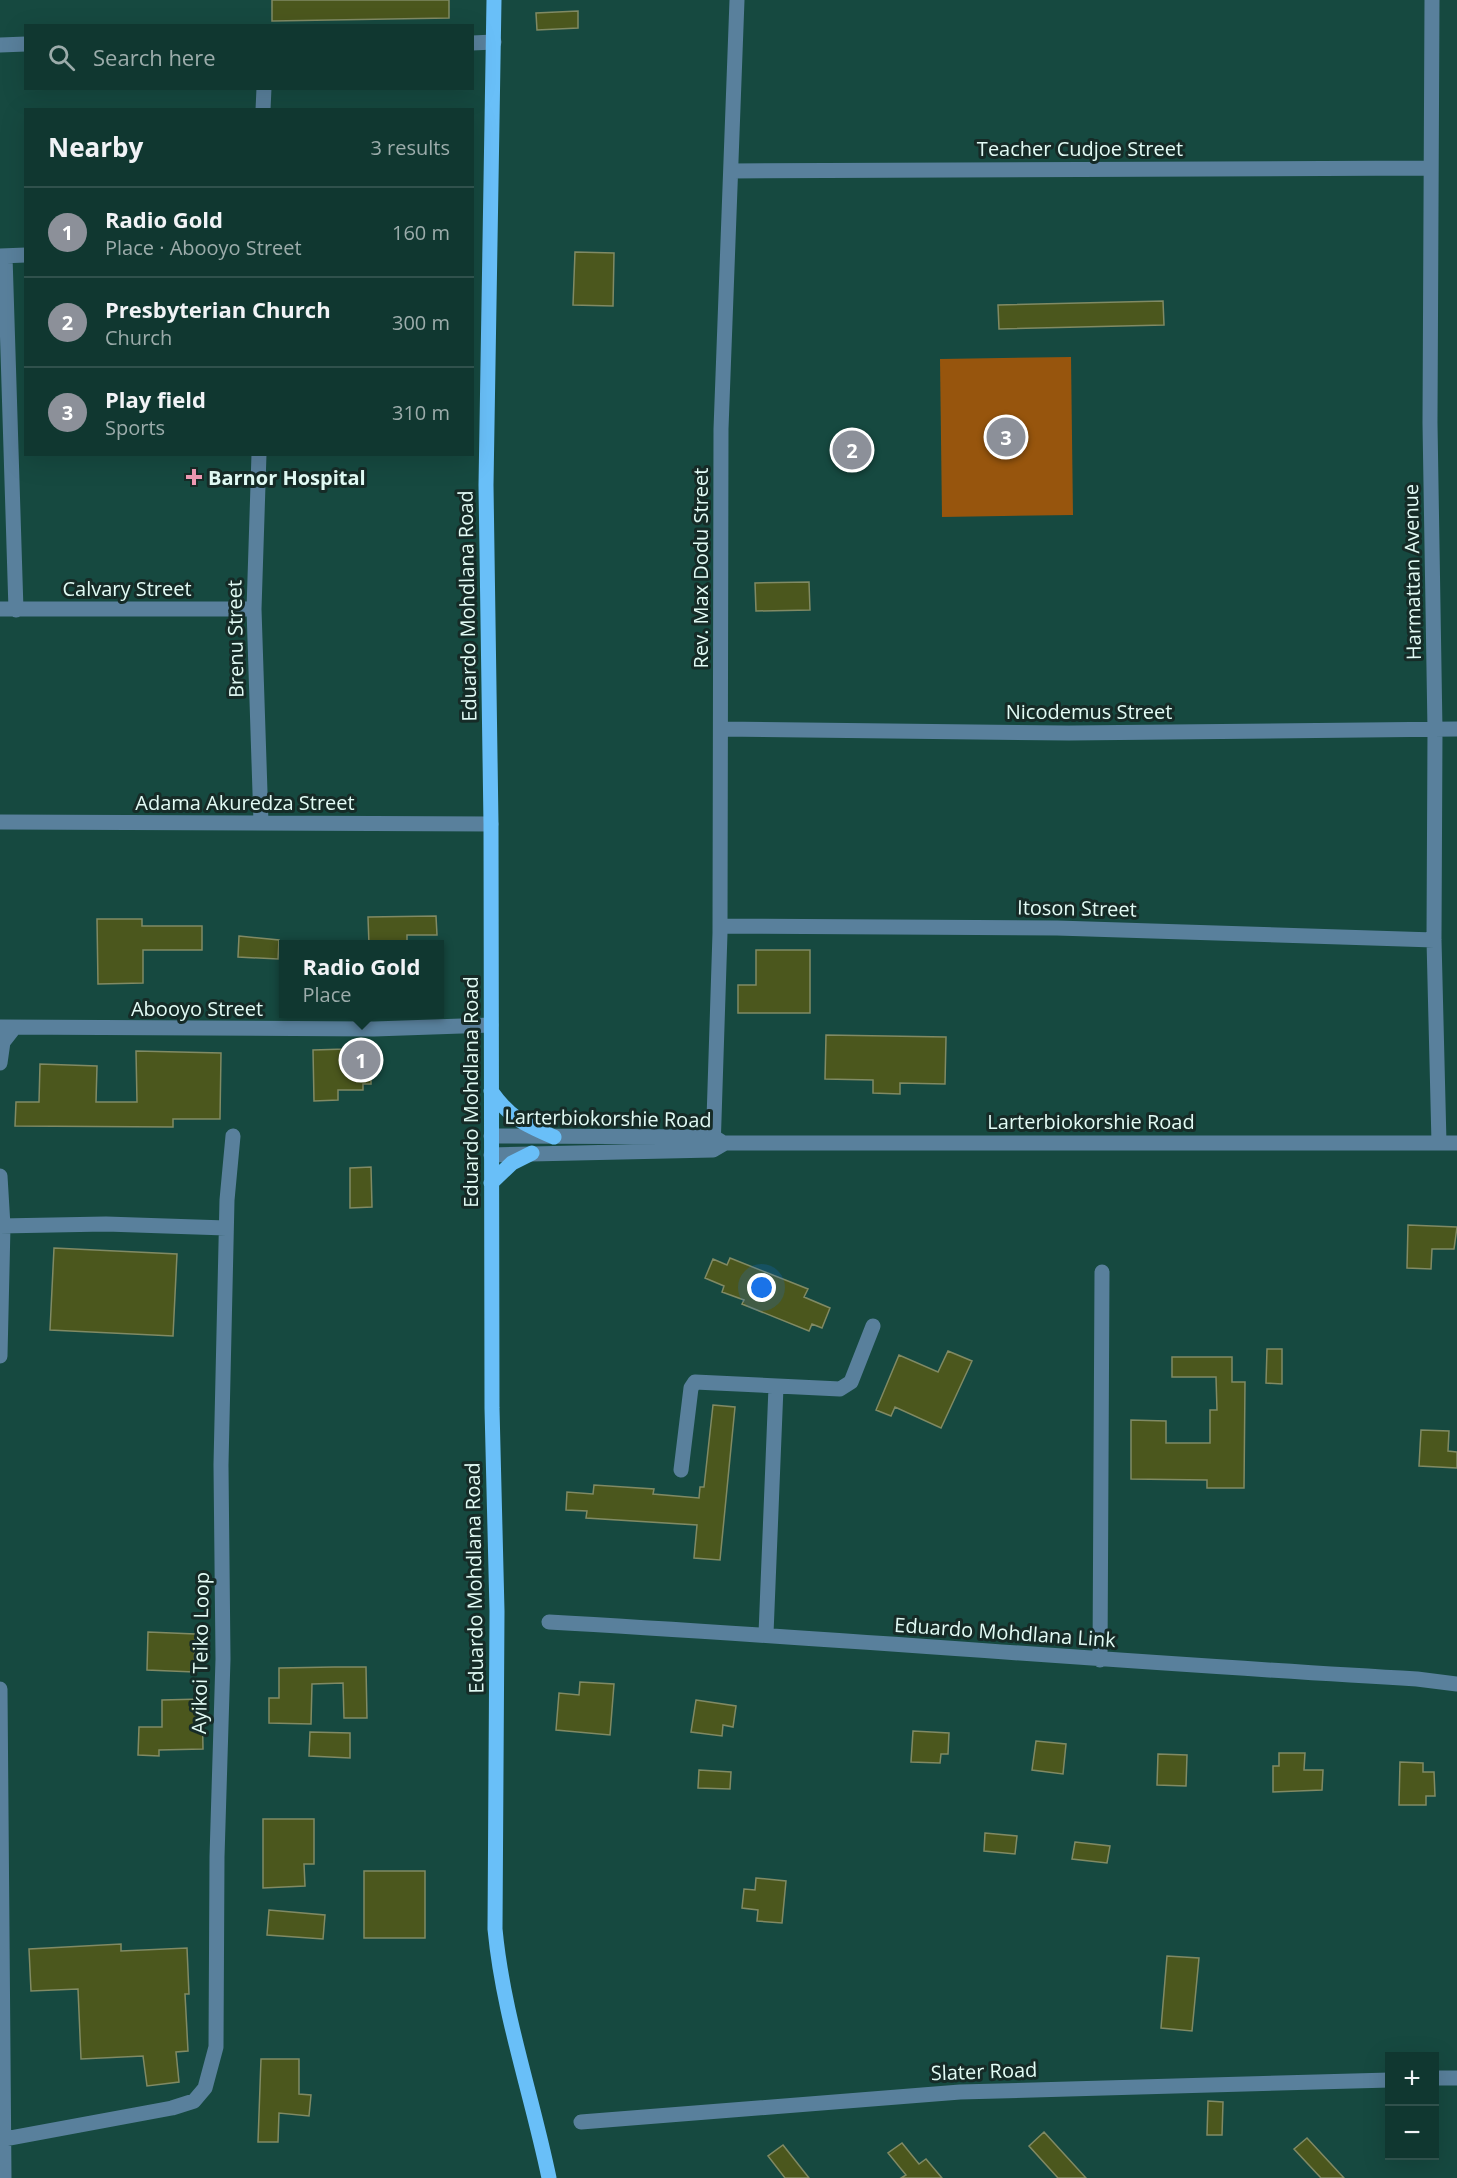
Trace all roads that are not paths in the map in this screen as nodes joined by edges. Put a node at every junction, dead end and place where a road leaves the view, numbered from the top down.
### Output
1 (494, 0) edge
2 (737, 0) edge
3 (1432, 0) edge
4 (494, 42) junction
5 (474, 43) edge
6 (0, 45) edge
7 (24, 45) edge
8 (264, 90) edge
9 (263, 108) edge
10 (1430, 168) junction
11 (731, 171) junction
12 (24, 255) edge
13 (3, 256) edge
14 (259, 456) edge
15 (0, 609) edge
16 (254, 609) junction
17 (16, 610) junction
18 (721, 729) junction
19 (1457, 729) edge
20 (1436, 730) junction
21 (0, 822) edge
22 (261, 823) junction
23 (490, 824) junction
24 (720, 926) junction
25 (1434, 940) junction
26 (490, 1025) junction
27 (7, 1028) edge
28 (0, 1063) edge
29 (490, 1090) junction
30 (233, 1136) dead end
31 (490, 1136) junction
32 (554, 1137) junction
33 (717, 1143) junction
34 (1439, 1143) junction
35 (1457, 1143) edge
36 (532, 1153) junction
37 (491, 1155) junction
38 (0, 1176) edge
39 (491, 1183) junction
40 (1, 1226) edge
41 (226, 1228) junction
42 (1102, 1272) dead end
43 (873, 1326) dead end
44 (0, 1356) edge
45 (776, 1387) junction
46 (681, 1470) dead end
47 (549, 1622) dead end
48 (766, 1634) junction
49 (1100, 1660) junction
50 (1457, 1684) edge
51 (0, 1689) edge
52 (1439, 2078) edge
53 (1457, 2078) edge
54 (1385, 2080) edge
55 (581, 2122) dead end
56 (2, 2140) edge
57 (4, 2178) edge
58 (549, 2178) edge

1 - 4 main road, Eduardo Mohdlana Road
2 - 11 street, Rev. Max Dodu Street
3 - 10 street, Harmattan Avenue
4 - 5 street
4 - 23 main road, Eduardo Mohdlana Road
6 - 7 street
8 - 9 street
10 - 11 street, Teacher Cudjoe Street
10 - 20 street, Harmattan Avenue
11 - 18 street, Rev. Max Dodu Street
12 - 13 street
13 - 17 street
14 - 16 street, Brenu Street
15 - 17 street, Calvary Street
16 - 17 street, Calvary Street
16 - 22 street, Brenu Street
18 - 20 street, Nicodemus Street
18 - 24 street, Rev. Max Dodu Street
19 - 20 street, Nicodemus Street
20 - 25 street, Harmattan Avenue
21 - 22 street, Adama Akuredza Street
22 - 23 street, Adama Akuredza Street
23 - 26 main road, Eduardo Mohdlana Road
24 - 25 street, Itoson Street
24 - 33 street, Rev. Max Dodu Street
25 - 34 street, Harmattan Avenue
26 - 27 street, Abooyo Street
26 - 29 main road, Eduardo Mohdlana Road
27 - 28 street, Abooyo Street
29 - 31 main road, Eduardo Mohdlana Road
29 - 32 main road
30 - 41 street, Ayikoi Teiko Loop
31 - 32 street, Larterbiokorshie Road
31 - 37 main road, Eduardo Mohdlana Road
32 - 33 street, Larterbiokorshie Road
33 - 34 street, Larterbiokorshie Road
33 - 36 street, Larterbiokorshie Road
34 - 35 street, Larterbiokorshie Road
36 - 37 street, Larterbiokorshie Road
36 - 39 main road
37 - 39 main road, Eduardo Mohdlana Road
38 - 40 street
39 - 58 main road, Eduardo Mohdlana Road
40 - 41 street
40 - 44 street
41 - 56 street, Ayikoi Teiko Loop
42 - 49 street
43 - 45 street
45 - 46 street
45 - 48 street
47 - 48 street, Eduardo Mohdlana Link
48 - 49 street, Eduardo Mohdlana Link
49 - 50 street, Eduardo Mohdlana Link
51 - 56 street
52 - 53 street
54 - 55 street, Slater Road
56 - 57 street

